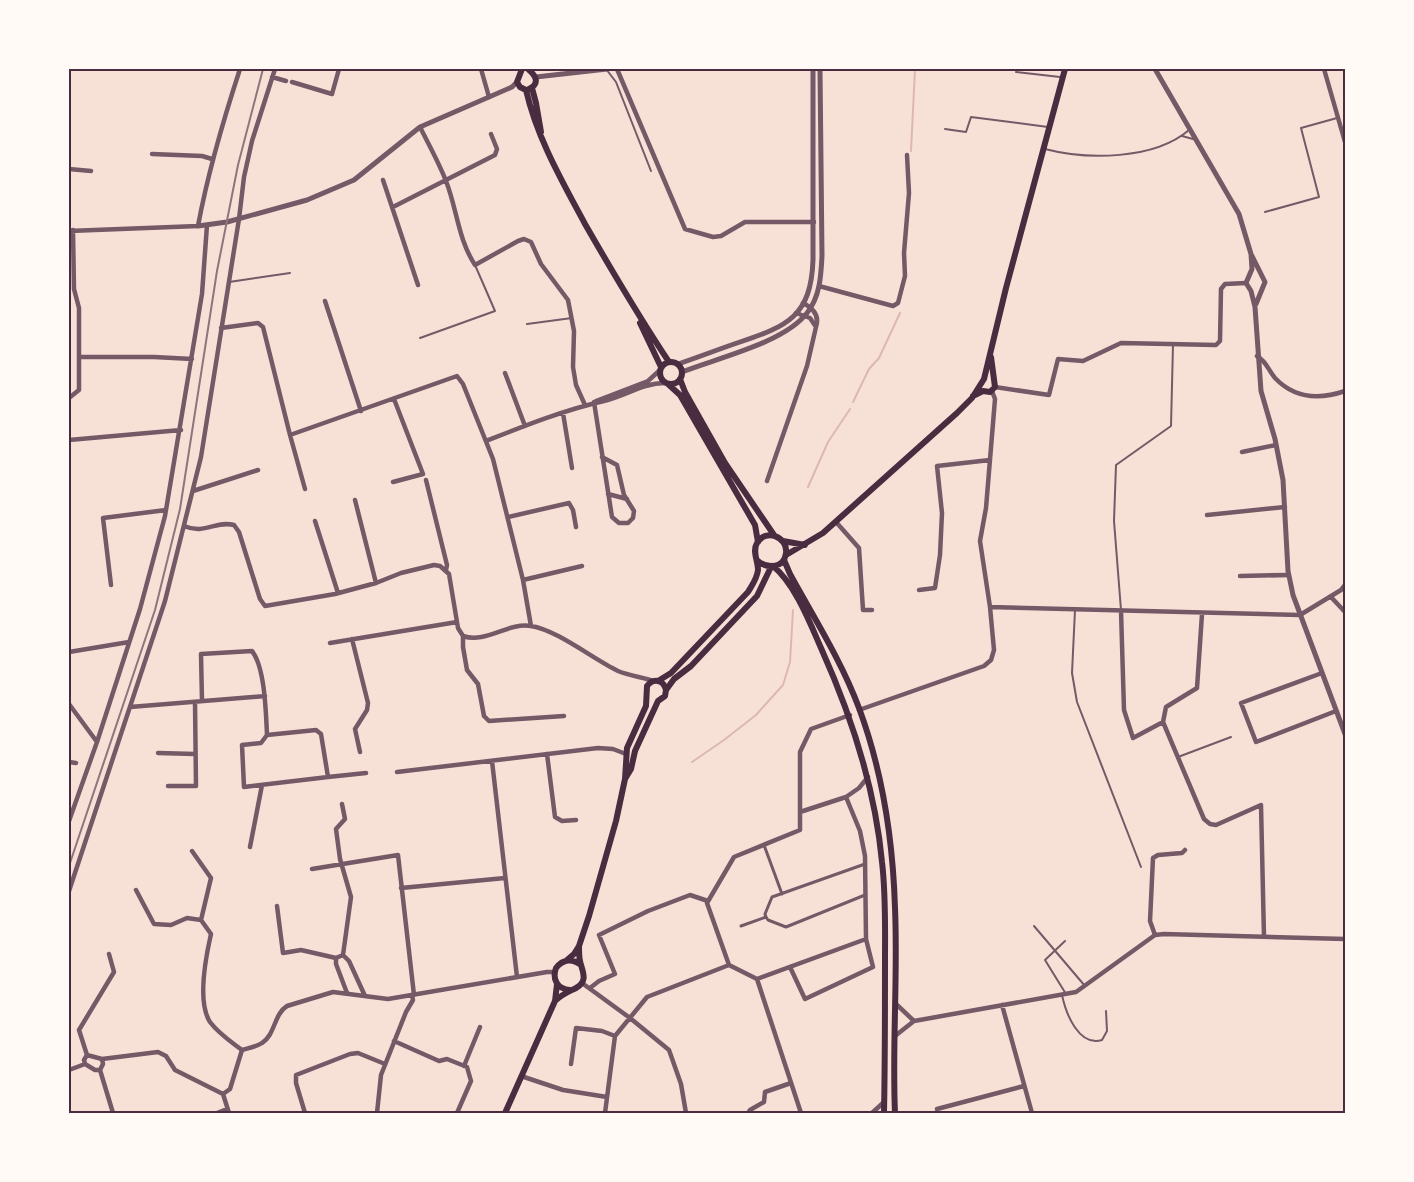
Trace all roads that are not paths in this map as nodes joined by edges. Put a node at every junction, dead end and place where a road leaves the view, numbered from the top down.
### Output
1 (240, 69) edge
2 (275, 69) edge
3 (339, 69) edge
4 (481, 69) edge
5 (607, 69) edge
6 (617, 69) edge
7 (813, 69) edge
8 (820, 69) edge
9 (1065, 69) edge
10 (1155, 69) edge
11 (1324, 69) edge
12 (525, 70) edge
13 (1016, 72) dead end
14 (272, 77) junction
15 (1063, 77) junction
16 (525, 85) junction
17 (489, 97) junction
18 (1338, 118) junction
19 (420, 127) junction
20 (1050, 128) junction
21 (945, 129) dead end
22 (1189, 130) junction
23 (490, 134) dead end
24 (1182, 136) junction
25 (1195, 140) junction
26 (1345, 142) edge
27 (1045, 149) junction
28 (152, 154) dead end
29 (907, 155) dead end
30 (212, 159) junction
31 (69, 169) edge
32 (92, 171) dead end
33 (651, 171) dead end
34 (383, 180) dead end
35 (446, 180) junction
36 (393, 207) junction
37 (1265, 212) dead end
38 (240, 219) junction
39 (814, 222) junction
40 (207, 225) junction
41 (198, 226) junction
42 (71, 230) edge
43 (1251, 254) junction
44 (475, 265) junction
45 (290, 273) dead end
46 (1250, 275) junction
47 (1262, 276) junction
48 (229, 282) junction
49 (1246, 283) junction
50 (418, 285) dead end
51 (819, 286) junction
52 (1251, 291) junction
53 (1261, 291) junction
54 (325, 301) dead end
55 (803, 303) junction
56 (811, 307) junction
57 (1255, 307) junction
58 (634, 309) junction
59 (796, 313) junction
60 (804, 317) junction
61 (572, 318) junction
62 (527, 324) dead end
63 (816, 327) junction
64 (221, 328) junction
65 (420, 338) dead end
66 (1173, 345) junction
67 (991, 355) junction
68 (1257, 356) junction
69 (79, 357) junction
70 (192, 359) junction
71 (669, 362) junction
72 (678, 364) junction
73 (661, 368) junction
74 (505, 373) dead end
75 (681, 376) junction
76 (667, 383) junction
77 (983, 385) junction
78 (993, 386) junction
79 (1345, 391) edge
80 (69, 398) edge
81 (394, 399) junction
82 (594, 402) junction
83 (585, 405) junction
84 (361, 411) junction
85 (563, 413) junction
86 (525, 426) junction
87 (181, 430) junction
88 (290, 435) junction
89 (69, 440) edge
90 (486, 441) junction
91 (1276, 445) junction
92 (1242, 452) dead end
93 (602, 457) junction
94 (990, 460) junction
95 (572, 468) dead end
96 (258, 470) dead end
97 (426, 480) dead end
98 (767, 481) dead end
99 (393, 483) dead end
100 (305, 489) dead end
101 (193, 491) junction
102 (608, 494) junction
103 (627, 499) junction
104 (355, 500) dead end
105 (1285, 507) junction
106 (166, 510) junction
107 (1207, 516) dead end
108 (508, 517) junction
109 (315, 521) dead end
110 (836, 522) junction
111 (184, 526) junction
112 (576, 527) dead end
113 (774, 535) junction
114 (783, 541) junction
115 (758, 542) junction
116 (805, 545) junction
117 (785, 558) junction
118 (757, 560) junction
119 (582, 566) dead end
120 (772, 567) junction
121 (446, 570) junction
122 (1288, 575) junction
123 (1240, 576) dead end
124 (523, 580) junction
125 (376, 583) junction
126 (111, 585) dead end
127 (1345, 585) edge
128 (919, 590) dead end
129 (338, 593) junction
130 (1331, 597) junction
131 (990, 607) junction
132 (872, 610) dead end
133 (1074, 610) junction
134 (1121, 611) junction
135 (1345, 612) edge
136 (1202, 614) junction
137 (1299, 615) junction
138 (457, 622) junction
139 (531, 626) junction
140 (463, 636) junction
141 (352, 639) junction
142 (129, 642) junction
143 (330, 643) dead end
144 (69, 652) edge
145 (1322, 673) junction
146 (638, 678) junction
147 (656, 681) junction
148 (666, 690) junction
149 (646, 692) junction
150 (265, 696) junction
151 (202, 701) junction
152 (658, 701) junction
153 (195, 702) junction
154 (69, 704) edge
155 (130, 707) junction
156 (860, 710) junction
157 (1336, 711) junction
158 (850, 715) junction
159 (564, 716) dead end
160 (1163, 722) junction
161 (1345, 734) edge
162 (267, 735) junction
163 (1231, 737) dead end
164 (97, 742) junction
165 (360, 752) dead end
166 (158, 753) dead end
167 (195, 753) junction
168 (547, 754) junction
169 (626, 754) junction
170 (1178, 757) junction
171 (492, 761) junction
172 (69, 762) edge
173 (76, 763) dead end
174 (397, 772) dead end
175 (366, 773) dead end
176 (328, 777) junction
177 (868, 777) junction
178 (625, 779) junction
179 (262, 785) junction
180 (168, 786) dead end
181 (846, 797) junction
182 (342, 804) dead end
183 (800, 812) junction
184 (576, 820) dead end
185 (69, 821) edge
186 (764, 844) junction
187 (250, 847) dead end
188 (1185, 850) dead end
189 (192, 851) dead end
190 (865, 864) junction
191 (342, 865) junction
192 (1142, 867) dead end
193 (312, 869) dead end
194 (505, 879) junction
195 (401, 888) junction
196 (136, 890) dead end
197 (69, 891) edge
198 (782, 894) junction
199 (866, 895) junction
200 (708, 901) junction
201 (277, 906) dead end
202 (766, 917) junction
203 (201, 920) junction
204 (741, 926) dead end
205 (1034, 926) dead end
206 (1155, 935) junction
207 (1264, 937) junction
208 (866, 939) junction
209 (1345, 939) edge
210 (1065, 941) dead end
211 (579, 946) junction
212 (1055, 950) junction
213 (109, 954) dead end
214 (343, 955) junction
215 (336, 958) junction
216 (567, 960) junction
217 (580, 965) junction
218 (729, 965) junction
219 (790, 967) junction
220 (873, 968) junction
221 (555, 972) junction
222 (885, 973) junction
223 (517, 977) junction
224 (757, 979) junction
225 (582, 983) junction
226 (557, 984) junction
227 (1085, 986) junction
228 (590, 988) junction
229 (570, 990) junction
230 (347, 993) junction
231 (413, 995) junction
232 (1064, 995) junction
233 (365, 996) junction
234 (555, 1001) junction
235 (895, 1003) junction
236 (1002, 1005) junction
237 (1106, 1011) dead end
238 (630, 1018) junction
239 (914, 1021) junction
240 (480, 1027) dead end
241 (615, 1035) junction
242 (895, 1036) junction
243 (394, 1041) junction
244 (242, 1050) junction
245 (87, 1055) junction
246 (102, 1059) junction
247 (85, 1064) junction
248 (385, 1064) junction
249 (571, 1064) dead end
250 (464, 1066) junction
251 (69, 1070) edge
252 (100, 1070) junction
253 (521, 1076) junction
254 (791, 1083) junction
255 (1024, 1086) junction
256 (224, 1094) junction
257 (607, 1097) junction
258 (884, 1102) junction
259 (228, 1111) edge
260 (937, 1111) edge
261 (113, 1113) edge
262 (217, 1113) edge
263 (306, 1113) edge
264 (377, 1113) edge
265 (457, 1113) edge
266 (505, 1113) edge
267 (605, 1113) edge
268 (686, 1113) edge
269 (748, 1113) edge
270 (801, 1113) edge
271 (872, 1113) edge
272 (884, 1113) edge
273 (896, 1113) edge
274 (1032, 1113) edge

1 - 30 street
2 - 14 street
3 - 14 street
4 - 17 street
5 - 16 street
5 - 33 lane
6 - 39 street
7 - 39 street
8 - 51 street
9 - 15 main road
10 - 22 street
11 - 18 street
12 - 16 main road
12 - 16 main road
13 - 15 lane
14 - 38 street
15 - 20 main road
16 - 17 street
16 - 58 main road
17 - 19 street
18 - 26 street
18 - 37 lane
19 - 35 street
19 - 38 street
20 - 21 lane
20 - 27 main road
22 - 24 lane
22 - 25 street
23 - 35 street
24 - 25 lane
24 - 27 lane
25 - 43 street
27 - 67 main road
28 - 30 street
29 - 51 street
30 - 41 street
31 - 32 street
34 - 36 street
35 - 36 street
35 - 44 street
36 - 50 street
38 - 40 street
38 - 48 street
39 - 55 street
40 - 41 street
40 - 70 street
41 - 42 street
42 - 69 street
43 - 46 street
43 - 47 street
44 - 61 street
44 - 65 lane
45 - 48 lane
46 - 47 street
46 - 49 street
47 - 53 street
48 - 64 street
49 - 52 street
49 - 66 street
51 - 56 street
52 - 53 street
52 - 57 street
53 - 57 street
54 - 84 street
55 - 56 street
55 - 59 street
56 - 60 street
56 - 63 street
57 - 68 street
58 - 71 main road
58 - 73 main road
59 - 60 street
59 - 72 street
60 - 63 street
60 - 75 street
61 - 62 lane
61 - 83 street
63 - 98 street
64 - 88 street
64 - 101 street
66 - 78 street
66 - 134 lane
67 - 77 main road
67 - 78 main road
68 - 79 street
68 - 91 street
69 - 70 street
69 - 80 street
70 - 87 street
71 - 72 main road
71 - 73 main road
72 - 75 main road
73 - 76 main road
73 - 82 street
74 - 86 street
75 - 76 main road
75 - 113 main road
76 - 82 street
76 - 115 main road
77 - 78 main road
77 - 78 main road
77 - 110 main road
78 - 94 street
81 - 84 street
81 - 90 street
81 - 99 street
82 - 83 street
82 - 93 street
83 - 85 street
84 - 88 street
85 - 86 street
85 - 95 street
86 - 90 street
87 - 89 street
87 - 106 street
88 - 100 street
90 - 108 street
91 - 92 street
91 - 105 street
93 - 102 street
93 - 103 street
94 - 128 street
94 - 131 street
96 - 101 street
97 - 121 street
101 - 111 street
102 - 103 street
102 - 103 street
104 - 125 street
105 - 107 street
105 - 122 street
106 - 126 street
106 - 142 street
108 - 112 street
108 - 124 street
109 - 129 street
110 - 116 main road
110 - 132 street
111 - 129 street
111 - 155 street
113 - 114 main road
113 - 115 main road
114 - 116 main road
114 - 117 main road
115 - 118 main road
116 - 117 main road
117 - 120 main road
117 - 156 main road
118 - 120 main road
118 - 147 main road
119 - 124 street
120 - 148 main road
120 - 158 main road
121 - 125 street
121 - 138 street
122 - 123 street
122 - 137 street
124 - 139 street
125 - 129 street
127 - 130 street
130 - 135 street
130 - 137 street
131 - 133 street
131 - 156 street
133 - 134 street
133 - 192 lane
134 - 136 street
134 - 160 street
136 - 137 street
136 - 160 street
137 - 145 street
138 - 140 street
138 - 141 street
139 - 140 street
139 - 146 street
140 - 159 street
141 - 143 street
141 - 165 street
142 - 144 street
142 - 164 street
145 - 157 street
145 - 157 street
146 - 147 street
146 - 149 street
147 - 148 main road
147 - 149 main road
148 - 152 main road
149 - 152 main road
149 - 169 main road
150 - 151 street
150 - 151 street
150 - 162 street
151 - 153 street
152 - 178 main road
153 - 155 street
153 - 167 street
154 - 164 street
155 - 197 street
156 - 235 main road
157 - 161 street
158 - 177 main road
158 - 183 street
160 - 170 street
162 - 176 street
162 - 179 street
163 - 170 lane
164 - 185 street
166 - 167 street
167 - 180 street
168 - 169 street
168 - 171 street
168 - 184 street
169 - 178 main road
170 - 207 street
171 - 174 street
171 - 194 street
172 - 173 street
175 - 176 street
176 - 179 street
177 - 181 street
177 - 222 main road
178 - 211 main road
179 - 187 street
181 - 183 street
181 - 190 street
182 - 191 street
183 - 186 street
186 - 198 street
186 - 200 street
188 - 206 street
189 - 203 street
190 - 198 street
190 - 199 street
191 - 193 street
191 - 195 street
191 - 214 street
194 - 195 street
194 - 223 street
195 - 231 street
196 - 203 street
198 - 202 street
199 - 202 street
199 - 208 street
200 - 218 street
200 - 228 street
201 - 215 street
202 - 204 street
203 - 244 street
205 - 212 lane
206 - 207 street
206 - 227 street
207 - 209 street
208 - 219 street
208 - 220 street
210 - 212 lane
211 - 216 main road
211 - 217 main road
212 - 227 lane
212 - 232 lane
213 - 245 street
214 - 215 street
214 - 233 street
215 - 230 street
216 - 217 main road
216 - 221 main road
217 - 225 main road
218 - 224 street
218 - 238 street
219 - 220 street
219 - 224 street
220 - 222 street
221 - 223 street
221 - 226 main road
222 - 258 main road
223 - 231 street
224 - 254 street
225 - 228 street
225 - 229 main road
226 - 229 main road
226 - 234 main road
227 - 232 street
228 - 238 street
229 - 234 main road
230 - 233 street
230 - 244 street
231 - 233 street
231 - 243 street
232 - 236 street
232 - 237 lane
234 - 253 main road
235 - 239 street
235 - 242 main road
236 - 239 street
236 - 255 street
238 - 241 street
238 - 268 street
239 - 242 street
240 - 250 street
241 - 249 street
241 - 257 street
242 - 273 main road
243 - 248 street
243 - 250 street
244 - 256 street
245 - 246 street
245 - 247 street
246 - 252 street
246 - 256 street
247 - 251 street
247 - 252 street
248 - 263 street
248 - 264 street
250 - 265 street
252 - 261 street
253 - 257 street
253 - 266 main road
254 - 269 street
254 - 270 street
255 - 260 street
255 - 274 street
256 - 259 street
257 - 267 street
258 - 271 street
258 - 272 main road
259 - 262 street

